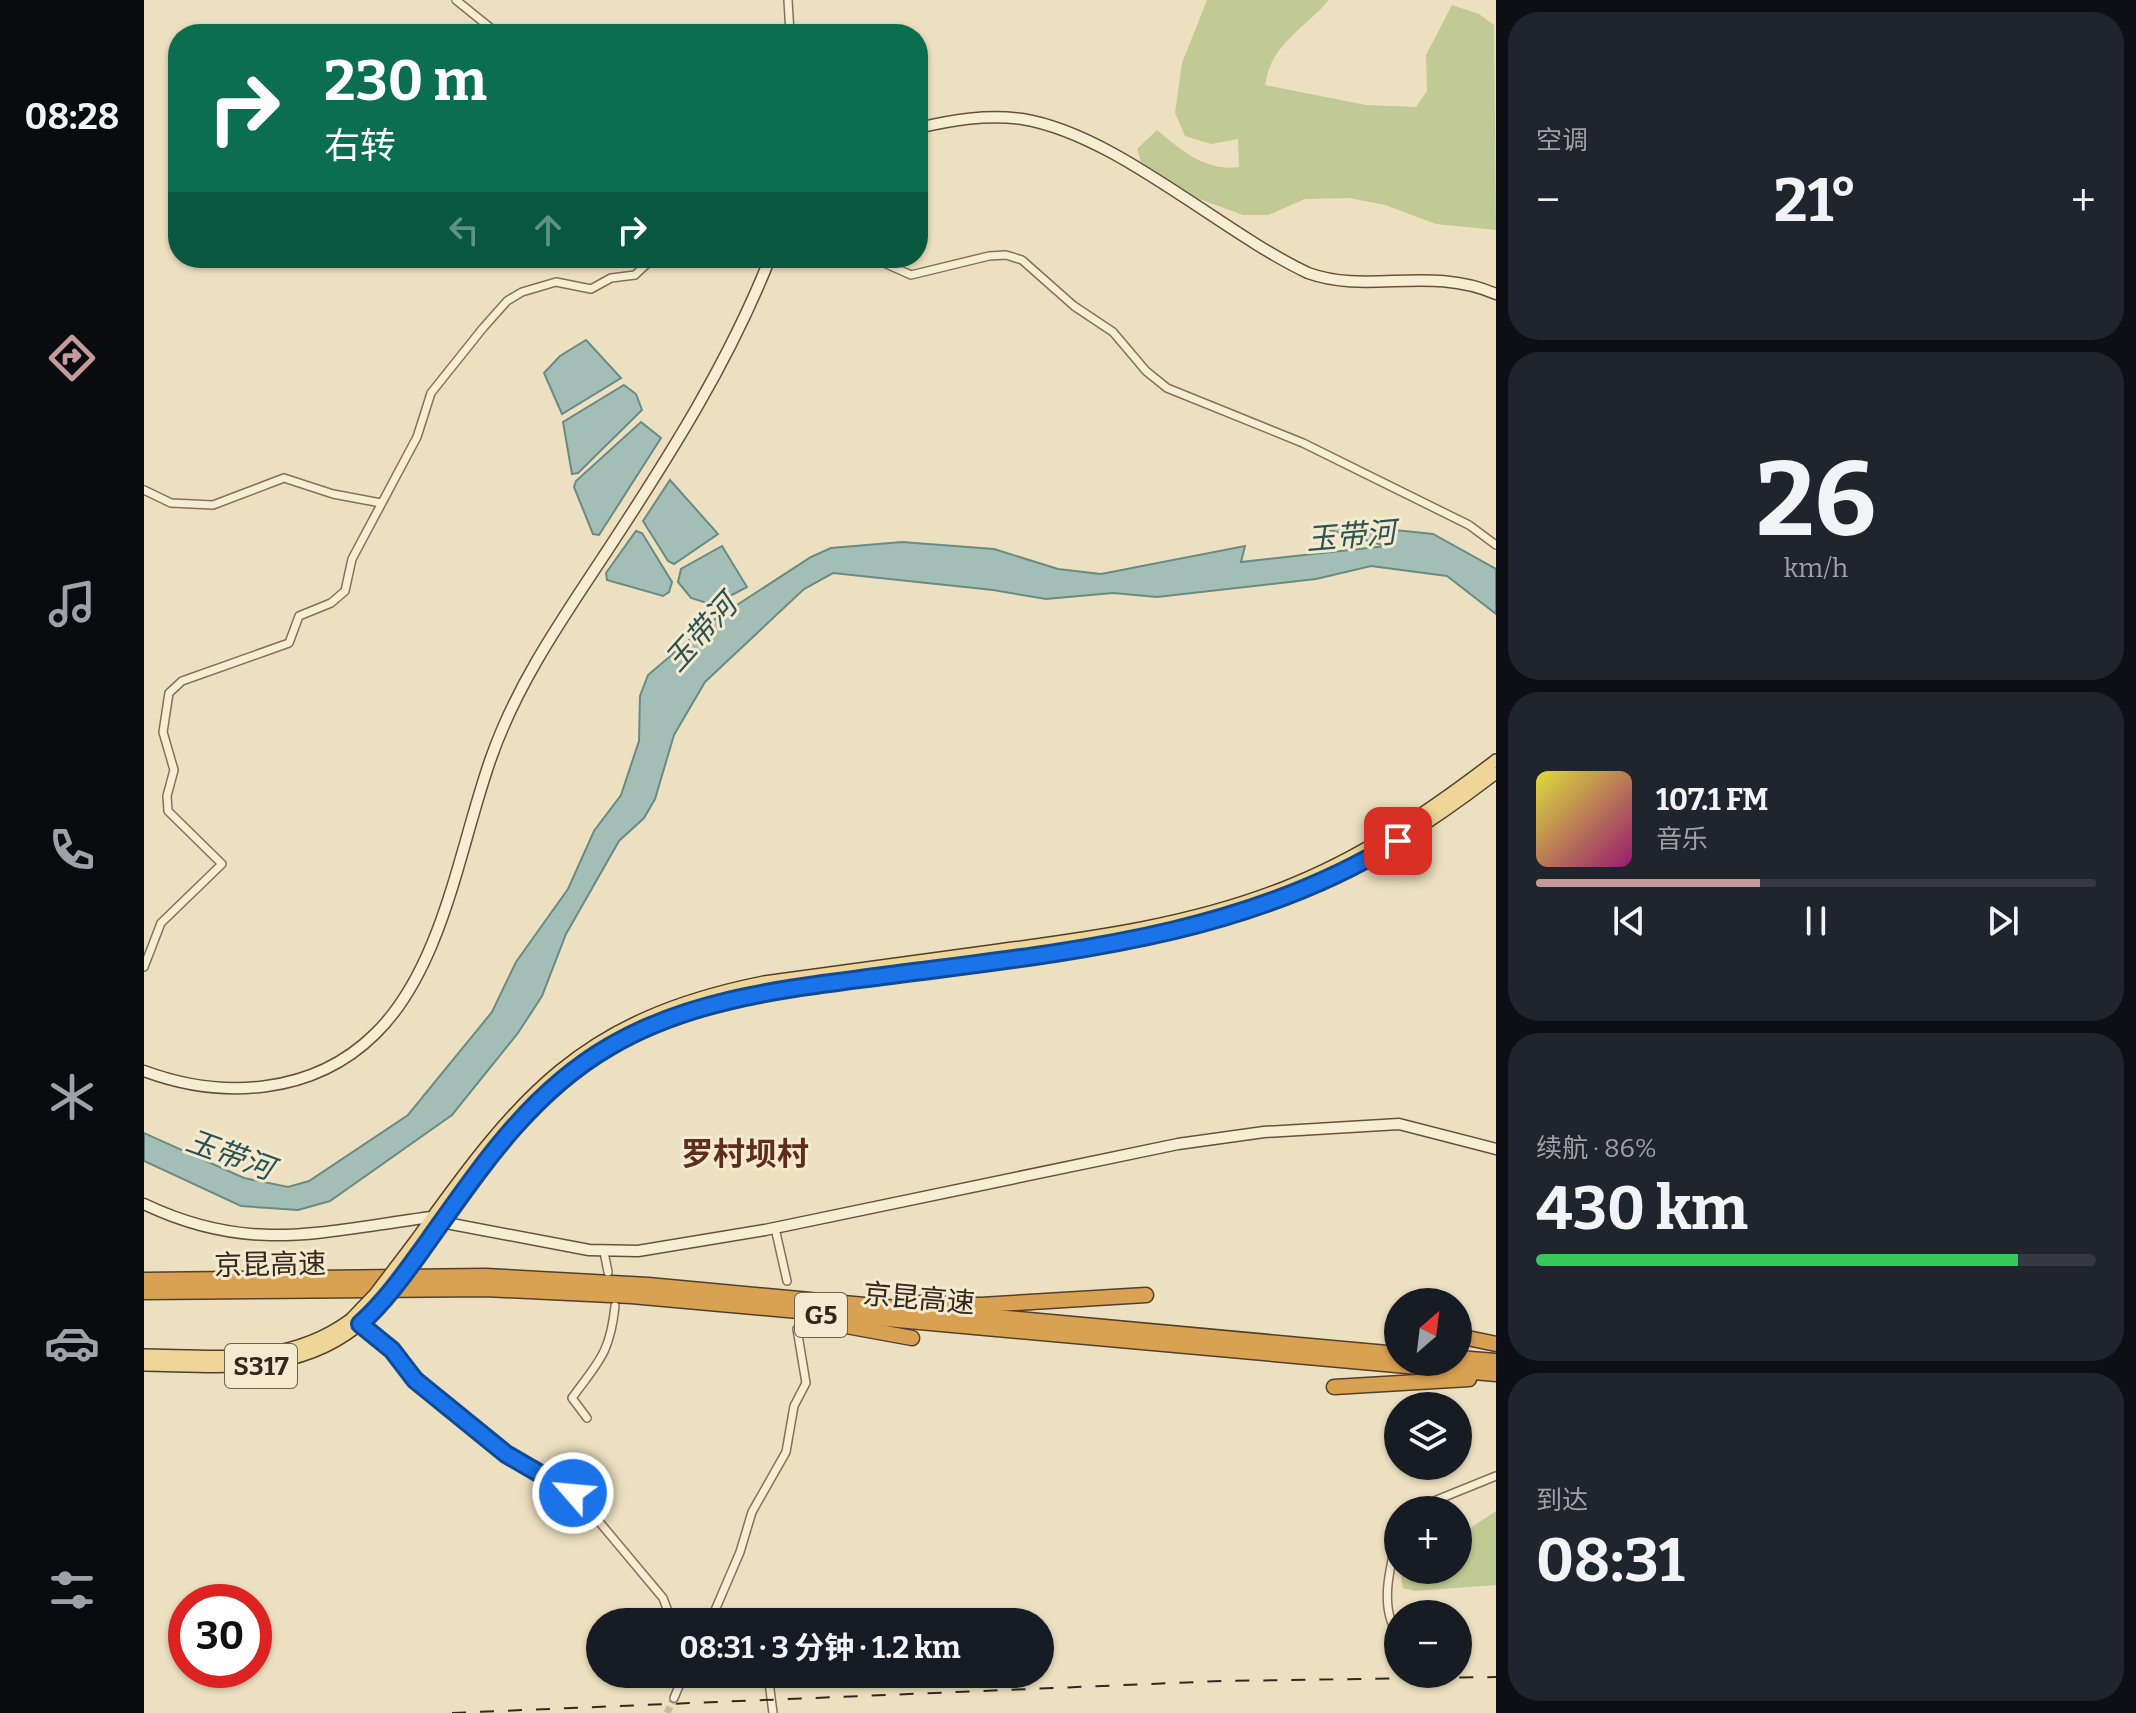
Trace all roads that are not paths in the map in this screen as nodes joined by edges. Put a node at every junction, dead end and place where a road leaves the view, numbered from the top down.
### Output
1 (456, 0) edge
2 (788, 0) edge
3 (486, 24) edge
4 (789, 24) edge
5 (928, 126) edge
6 (641, 268) edge
7 (766, 268) edge
8 (895, 268) edge
9 (1496, 294) edge
10 (144, 490) edge
11 (381, 503) junction
12 (1496, 545) edge
13 (1496, 760) edge
14 (1496, 773) edge
15 (144, 967) edge
16 (144, 1071) edge
17 (1496, 1149) edge
18 (146, 1205) edge
19 (437, 1220) junction
20 (775, 1228) junction
21 (604, 1252) junction
22 (608, 1272) dead end
23 (144, 1280) edge
24 (787, 1281) dead end
25 (144, 1292) edge
26 (1146, 1295) dead end
27 (760, 1297) junction
28 (704, 1304) junction
29 (615, 1306) dead end
30 (359, 1321) junction
31 (797, 1329) dead end
32 (912, 1338) dead end
33 (1472, 1339) edge
34 (1496, 1344) edge
35 (1384, 1353) edge
36 (144, 1355) edge
37 (1472, 1359) edge
38 (1496, 1361) edge
39 (144, 1365) edge
40 (1496, 1375) edge
41 (1334, 1387) dead end
42 (587, 1418) dead end
43 (1496, 1476) edge
44 (1447, 1496) edge
45 (667, 1608) edge
46 (716, 1608) edge
47 (678, 1688) edge
48 (770, 1688) edge
49 (674, 1698) tunnel mouth
50 (773, 1713) edge

1 - 3 street
2 - 4 street
5 - 9 street
6 - 11 street
7 - 16 street
8 - 12 street
10 - 11 street
11 - 15 street
13 - 19 main road, S317
14 - 19 main road, S317
17 - 20 street
18 - 19 street
19 - 21 street
19 - 30 main road, S317, bridge
20 - 21 street
20 - 24 street
21 - 22 street
23 - 27 highway, 京昆高速 / G5
25 - 28 highway, 京昆高速 / G5
26 - 27 highway
27 - 35 highway, 京昆高速 / G5
28 - 32 highway
28 - 40 highway, 京昆高速 / G5
29 - 42 street
30 - 36 main road, S317
30 - 39 main road, S317
30 - 45 street
31 - 46 street
33 - 34 highway
37 - 38 highway
40 - 41 highway
43 - 44 street
47 - 49 street
48 - 50 street

